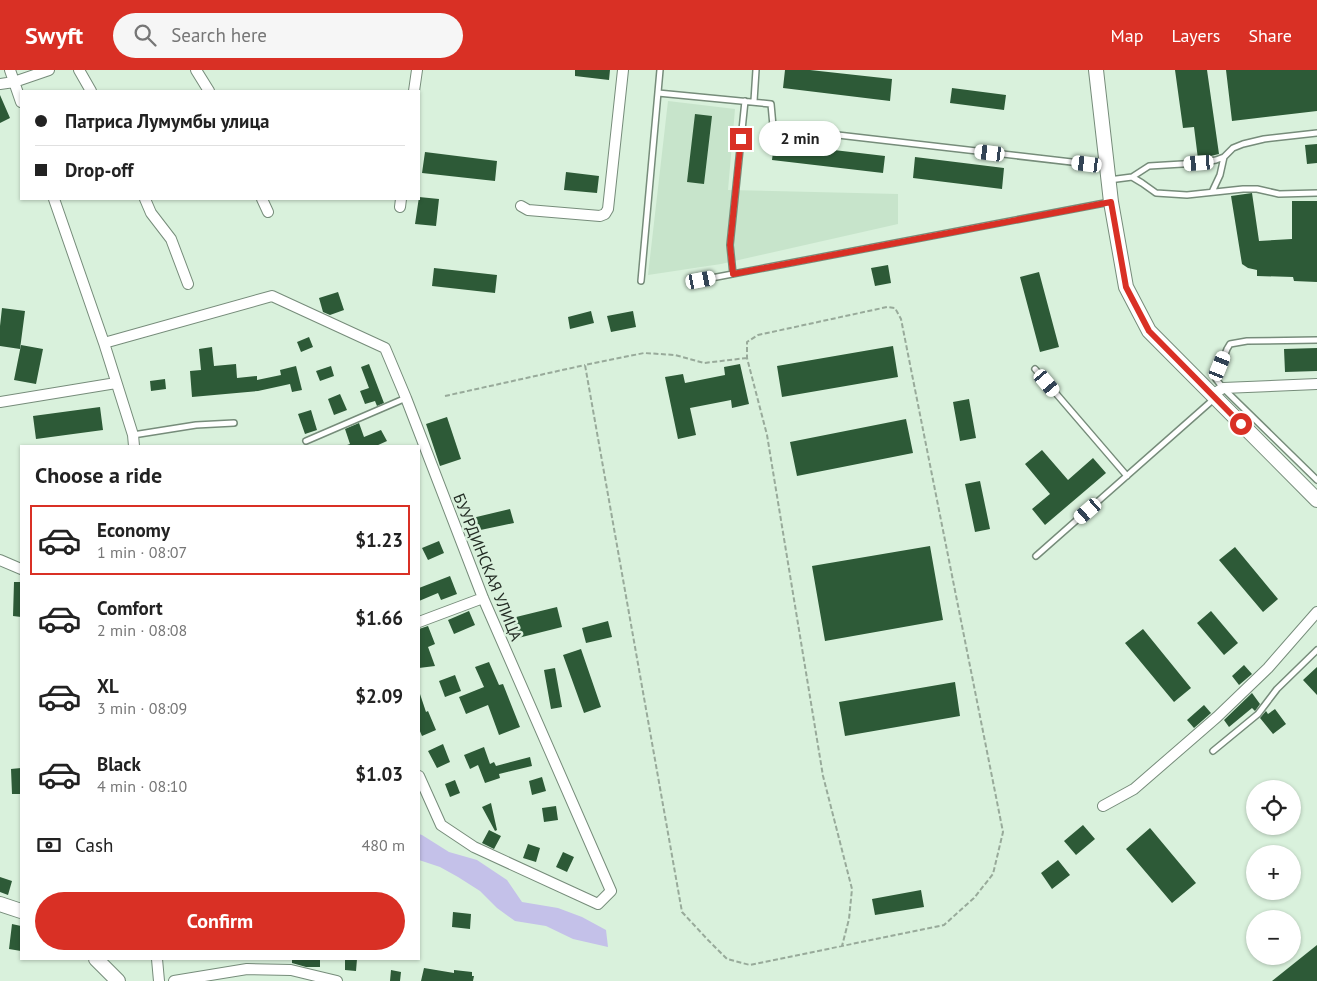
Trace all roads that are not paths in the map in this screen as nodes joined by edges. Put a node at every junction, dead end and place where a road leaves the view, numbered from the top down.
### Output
1 (10, 70) edge
2 (49, 70) edge
3 (80, 70) edge
4 (196, 70) edge
5 (416, 70) edge
6 (622, 70) edge
7 (660, 70) edge
8 (756, 70) edge
9 (1096, 70) edge
10 (14, 82) junction
11 (0, 84) edge
12 (90, 90) edge
13 (208, 90) edge
14 (414, 90) edge
15 (658, 93) junction
16 (20, 99) edge
17 (745, 101) junction
18 (754, 101) junction
19 (1317, 133) edge
20 (1224, 157) junction
21 (1108, 173) junction
22 (1132, 177) junction
23 (1212, 192) junction
24 (1317, 193) edge
25 (54, 200) edge
26 (145, 200) edge
27 (262, 200) edge
28 (1111, 202) junction
29 (521, 206) dead end
30 (268, 212) dead end
31 (733, 274) junction
32 (701, 280) dead end
33 (640, 281) dead end
34 (188, 284) dead end
35 (1317, 340) edge
36 (104, 343) junction
37 (1036, 369) dead end
38 (116, 383) junction
39 (1317, 384) edge
40 (1217, 394) junction
41 (406, 398) junction
42 (0, 402) edge
43 (234, 422) dead end
44 (133, 435) junction
45 (306, 441) dead end
46 (134, 445) edge
47 (1127, 476) junction
48 (1316, 478) edge
49 (1304, 487) junction
50 (1317, 500) edge
51 (1036, 556) dead end
52 (0, 560) edge
53 (20, 569) edge
54 (483, 598) junction
55 (1317, 612) edge
56 (420, 622) edge
57 (1317, 650) edge
58 (1213, 751) dead end
59 (420, 778) edge
60 (1103, 806) dead end
61 (0, 904) edge
62 (20, 911) edge
63 (97, 960) edge
64 (157, 960) edge
65 (118, 981) edge
66 (159, 981) edge
67 (174, 981) edge
68 (337, 981) edge

1 - 10 street
2 - 10 street
3 - 12 street
4 - 13 street
5 - 14 street
6 - 29 street
7 - 15 lane
8 - 18 lane
9 - 21 street
10 - 11 street
10 - 16 street
15 - 17 lane
15 - 33 lane
17 - 18 lane
17 - 31 lane
18 - 21 lane
19 - 20 lane
20 - 22 lane
20 - 23 lane
21 - 22 lane
21 - 28 street
22 - 23 lane
23 - 24 lane
25 - 36 street
26 - 34 street
27 - 30 street
28 - 31 lane
28 - 40 street
31 - 32 lane
35 - 40 lane
36 - 38 street
36 - 41 street, БУУРДИНСКАЯ УЛИЦА
37 - 47 lane
38 - 42 street
38 - 44 street
39 - 40 street
40 - 47 lane
40 - 48 lane
40 - 49 street
41 - 45 lane
41 - 54 street, БУУРДИНСКАЯ УЛИЦА
43 - 44 lane
44 - 46 street
47 - 51 lane
48 - 49 lane
49 - 50 street
52 - 53 street
54 - 56 street
54 - 59 street, БУУРДИНСКАЯ УЛИЦА
55 - 60 street
57 - 58 lane
61 - 62 street
63 - 65 street
64 - 66 street
67 - 68 street

